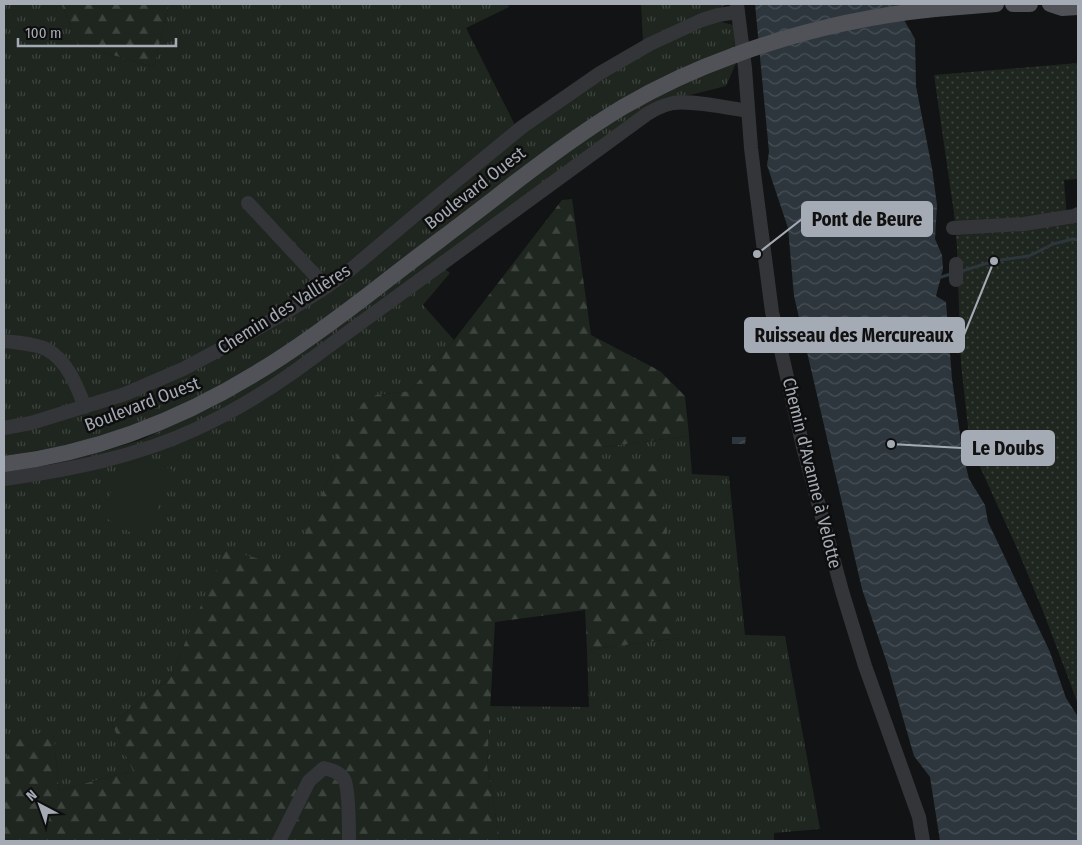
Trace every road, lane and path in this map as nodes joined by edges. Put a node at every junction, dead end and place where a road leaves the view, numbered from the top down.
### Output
1 (996, 4) edge
2 (1014, 4) edge
3 (1030, 4) edge
4 (1050, 4) edge
5 (1078, 7) edge
6 (738, 8) edge
7 (748, 111) junction
8 (248, 203) dead end
9 (1078, 214) edge
10 (953, 228) dead end
11 (956, 264) dead end
12 (956, 280) dead end
13 (326, 287) junction
14 (4, 341) edge
15 (85, 407) junction
16 (4, 428) edge
17 (4, 464) edge
18 (4, 479) edge
19 (279, 841) edge
20 (349, 841) edge
21 (923, 841) edge

1 - 17 main road, Boulevard Ouest, bridge
2 - 3 main road
4 - 5 main road
6 - 7 street, Chemin d'Avanne à Velotte
6 - 13 street, Chemin des Vallières
7 - 18 street
7 - 21 street, Chemin d'Avanne à Velotte
8 - 13 street
9 - 10 street
11 - 12 street
13 - 15 street, Chemin des Vallières
14 - 15 street
15 - 16 street, Chemin des Vallières
19 - 20 street

